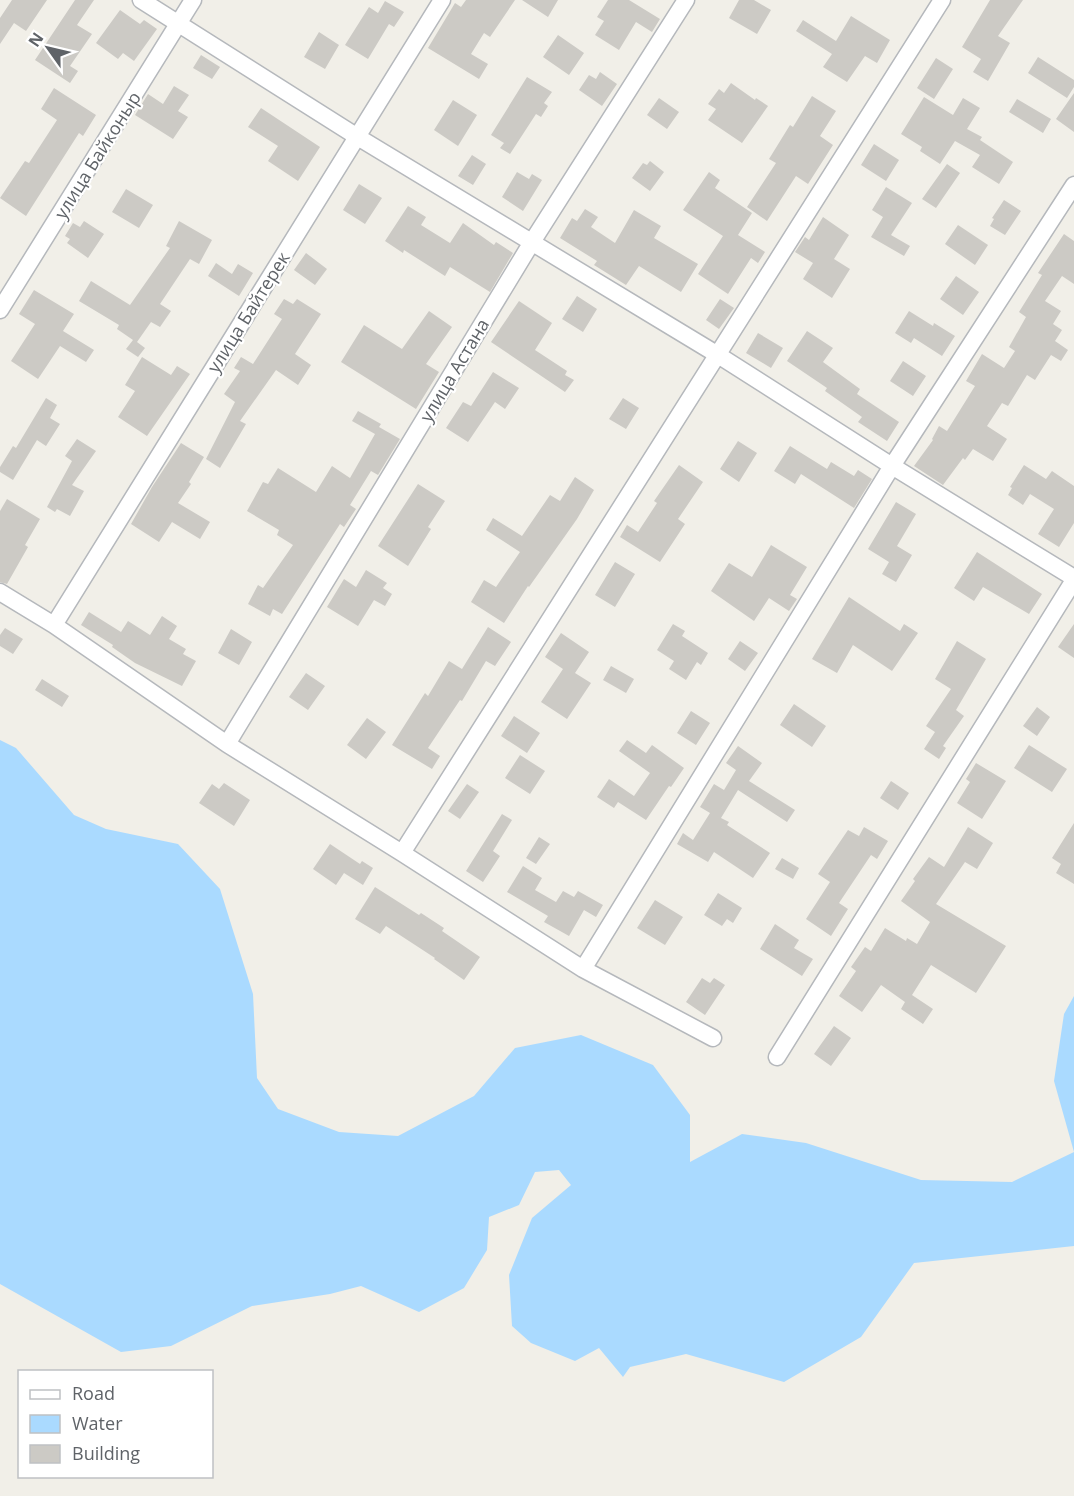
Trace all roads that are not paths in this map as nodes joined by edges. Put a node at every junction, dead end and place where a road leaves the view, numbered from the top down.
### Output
1 (141, 0) edge
2 (193, 0) edge
3 (442, 0) edge
4 (686, 0) edge
5 (942, 0) edge
6 (178, 24) junction
7 (357, 136) junction
8 (1074, 185) edge
9 (532, 242) junction
10 (0, 310) edge
11 (718, 355) junction
12 (892, 466) junction
13 (1074, 579) edge
14 (0, 592) edge
15 (54, 625) junction
16 (227, 744) junction
17 (402, 853) junction
18 (583, 969) junction
19 (713, 1038) dead end
20 (777, 1057) dead end

1 - 6 street
2 - 6 street, улица Байконыр
3 - 7 street, улица Байтерек
4 - 9 street, улица Астана
5 - 11 street
6 - 7 street
6 - 10 street, улица Байконыр
7 - 9 street
7 - 15 street, улица Байтерек
8 - 12 street
9 - 11 street
9 - 16 street, улица Астана
11 - 12 street
11 - 17 street
12 - 13 street
12 - 18 street
13 - 20 street
14 - 15 street
15 - 16 street
16 - 17 street
17 - 18 street
18 - 19 street

